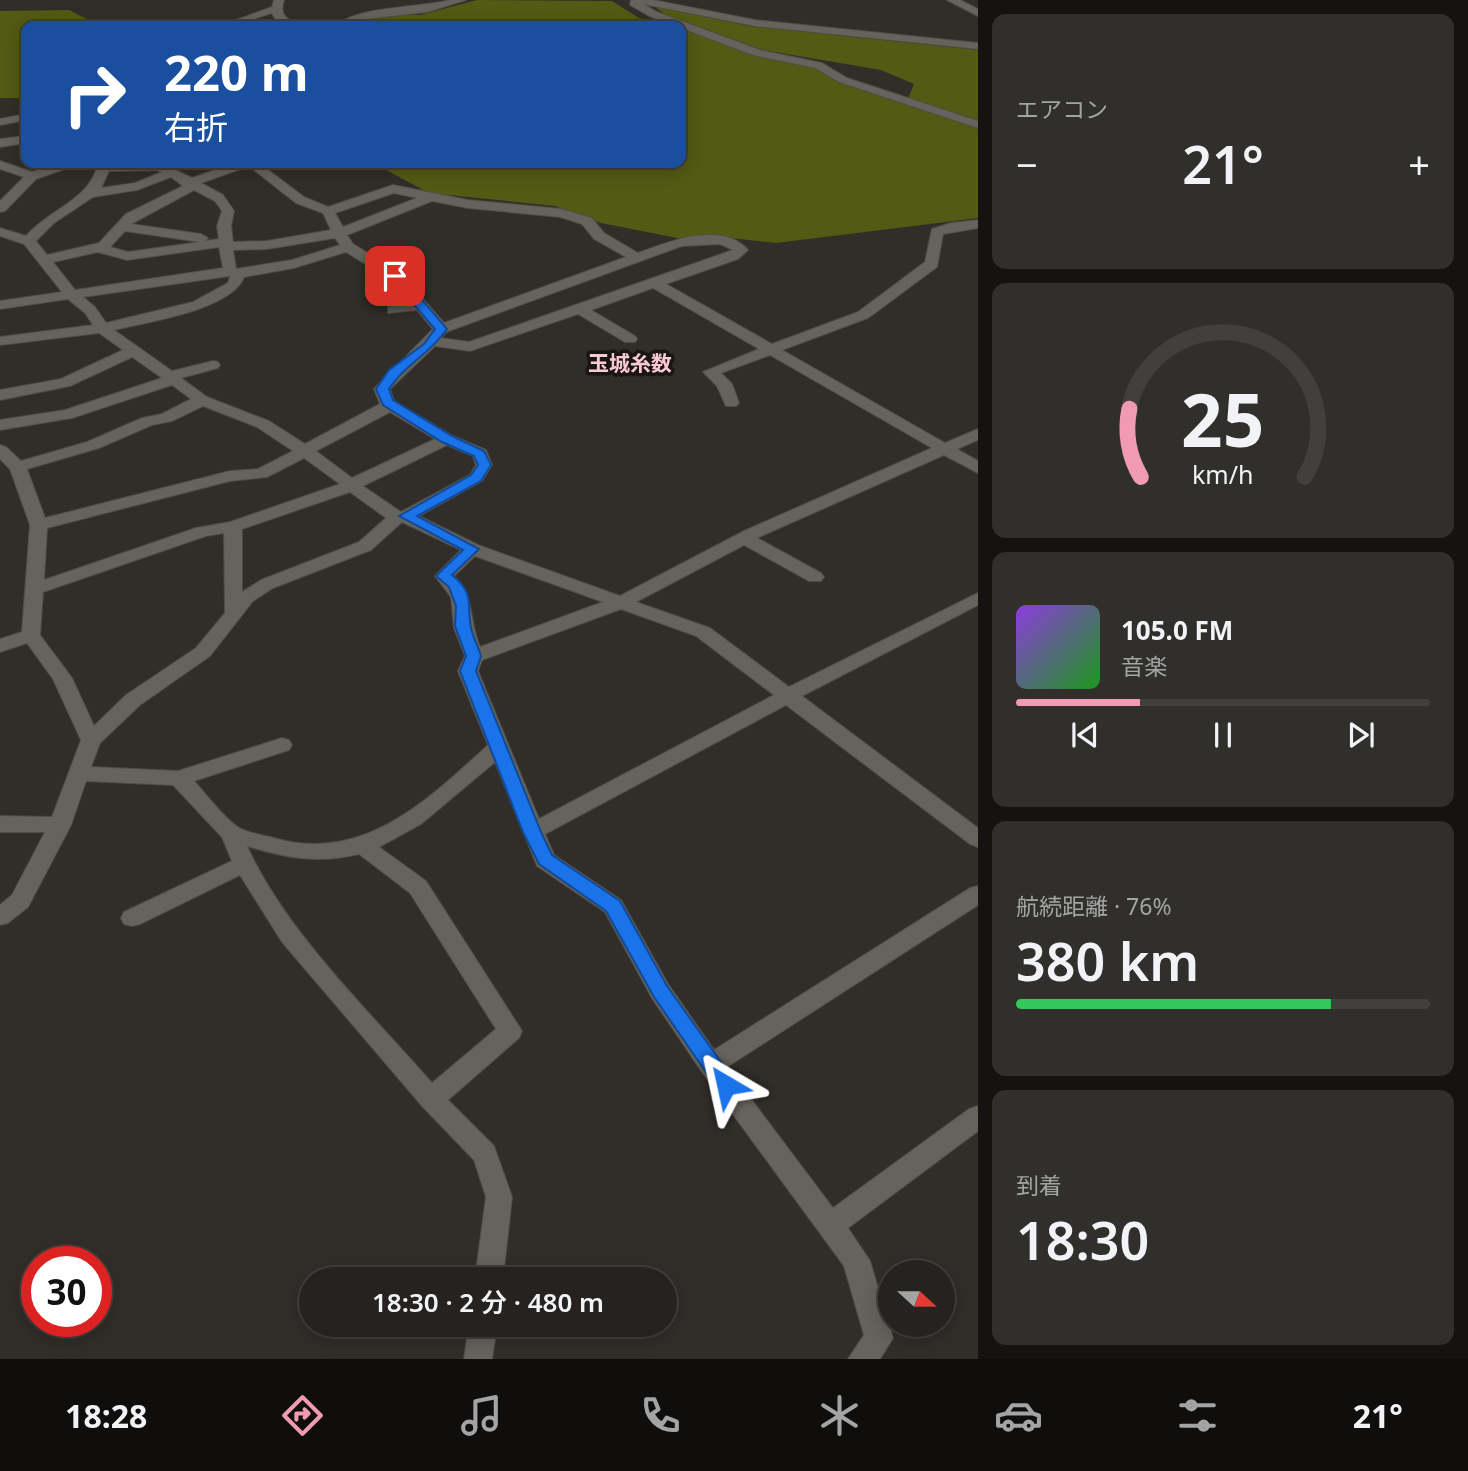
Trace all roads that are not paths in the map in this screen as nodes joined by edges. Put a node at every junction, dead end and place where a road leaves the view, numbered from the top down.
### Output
1 (461, 0) edge
2 (638, 0) edge
3 (952, 0) edge
4 (278, 5) edge
5 (978, 13) edge
6 (241, 20) dead end
7 (348, 21) edge
8 (672, 21) edge
9 (686, 26) edge
10 (978, 46) edge
11 (21, 118) edge
12 (0, 122) edge
13 (978, 125) edge
14 (21, 141) edge
15 (0, 144) edge
16 (0, 166) edge
17 (59, 168) edge
18 (103, 168) edge
19 (163, 168) edge
20 (233, 168) edge
21 (258, 168) edge
22 (172, 173) junction
23 (32, 176) junction
24 (190, 185) junction
25 (92, 192) junction
26 (431, 197) junction
27 (0, 208) edge
28 (328, 211) junction
29 (978, 224) edge
30 (122, 227) junction
31 (0, 232) edge
32 (339, 233) junction
33 (29, 240) junction
34 (226, 244) junction
35 (348, 247) junction
36 (100, 248) junction
37 (637, 258) junction
38 (45, 260) junction
39 (234, 273) junction
40 (654, 283) junction
41 (72, 295) junction
42 (0, 305) edge
43 (422, 305) junction
44 (579, 309) junction
45 (393, 310) dead end
46 (102, 328) junction
47 (437, 335) junction
48 (630, 339) dead end
49 (0, 341) edge
50 (134, 350) junction
51 (772, 350) junction
52 (213, 365) dead end
53 (172, 378) junction
54 (0, 395) edge
55 (202, 400) junction
56 (731, 403) dead end
57 (391, 405) junction
58 (0, 425) edge
59 (978, 434) edge
60 (447, 439) junction
61 (944, 449) junction
62 (0, 450) edge
63 (306, 452) junction
64 (18, 467) junction
65 (978, 468) edge
66 (351, 486) junction
67 (401, 517) junction
68 (39, 525) junction
69 (233, 526) junction
70 (744, 538) junction
71 (472, 549) junction
72 (815, 577) dead end
73 (34, 589) junction
74 (978, 598) edge
75 (622, 602) junction
76 (233, 612) junction
77 (31, 635) junction
78 (0, 646) edge
79 (474, 656) junction
80 (787, 695) junction
81 (91, 740) junction
82 (282, 745) dead end
83 (499, 747) junction
84 (80, 774) junction
85 (179, 778) junction
86 (0, 824) edge
87 (60, 825) junction
88 (532, 832) junction
89 (231, 833) junction
90 (978, 839) edge
91 (361, 844) junction
92 (245, 865) junction
93 (978, 894) edge
94 (0, 917) edge
95 (132, 918) dead end
96 (711, 1065) junction
97 (431, 1099) junction
98 (978, 1116) edge
99 (831, 1225) junction
100 (490, 1267) edge
101 (481, 1337) edge
102 (478, 1359) edge
103 (862, 1359) edge

1 - 7 street
2 - 8 street
2 - 10 street
3 - 5 street
4 - 6 street
9 - 13 street
11 - 12 street
14 - 15 street
16 - 23 street
17 - 23 street
18 - 25 street
19 - 22 street
20 - 24 street
21 - 28 street
22 - 24 street
22 - 25 street
23 - 27 street
24 - 30 street
24 - 34 street
25 - 33 street
26 - 28 street
26 - 32 street
26 - 37 street
28 - 32 street
29 - 51 street
30 - 34 street
30 - 36 street
31 - 33 street
32 - 34 street
32 - 35 street
33 - 38 street
34 - 36 street
34 - 39 street
35 - 39 street
35 - 43 street
36 - 38 street
37 - 40 street
37 - 47 street
38 - 41 street
39 - 41 street
39 - 46 street
40 - 44 street
40 - 51 street
41 - 42 street
41 - 46 street
43 - 45 street
43 - 47 street
44 - 47 street
44 - 48 street
46 - 49 street
46 - 50 street
47 - 57 street
50 - 53 street
50 - 54 street
51 - 56 street
51 - 61 street
52 - 53 street
53 - 55 street
53 - 58 street
55 - 63 street
55 - 64 street
57 - 60 street
57 - 63 street
59 - 61 street
60 - 66 street
60 - 67 street
61 - 65 street
61 - 70 street
62 - 64 street
63 - 66 street
63 - 68 street
64 - 68 street
66 - 67 street
66 - 69 street
67 - 71 street
67 - 76 street
68 - 73 street
69 - 73 street
69 - 76 street
70 - 72 street
70 - 75 street
71 - 75 street
71 - 79 street
73 - 77 street
74 - 80 street
75 - 79 street
75 - 80 street
76 - 81 street
77 - 78 street
77 - 81 street
79 - 83 street
80 - 88 street
80 - 90 street
81 - 84 street
82 - 85 street
83 - 88 street
83 - 91 street
84 - 85 street
84 - 87 street
85 - 89 street
86 - 87 street
87 - 94 street
88 - 96 street
89 - 91 street
89 - 92 street
91 - 97 street
92 - 95 street
92 - 97 street
93 - 96 street
96 - 99 street
97 - 100 street
98 - 99 street
99 - 103 street
101 - 102 street

